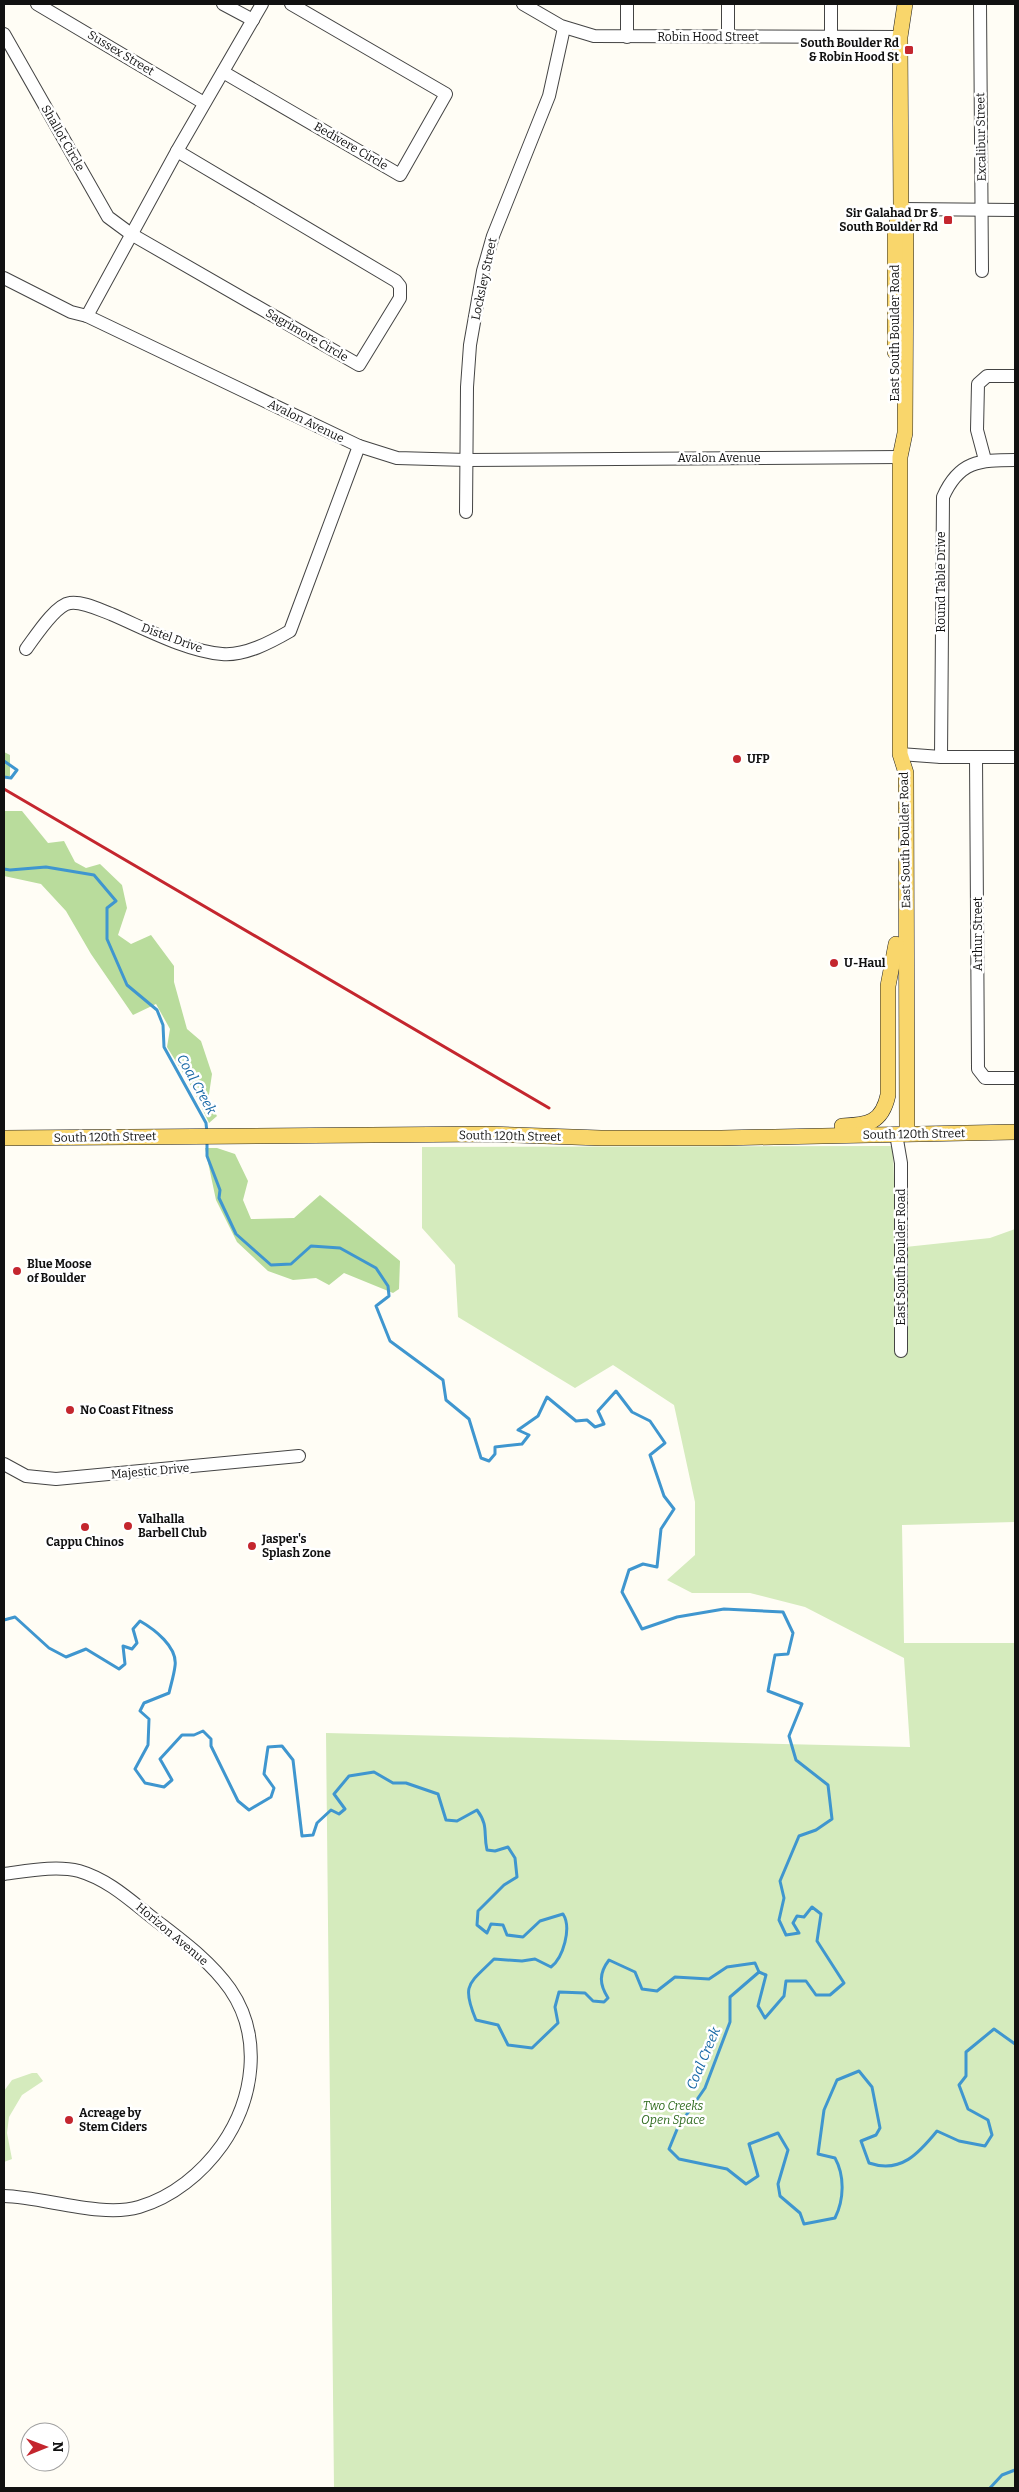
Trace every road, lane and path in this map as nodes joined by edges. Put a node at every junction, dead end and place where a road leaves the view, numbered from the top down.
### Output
1 (37, 4) edge
2 (224, 4) edge
3 (262, 4) edge
4 (291, 4) edge
5 (523, 4) edge
6 (627, 4) edge
7 (728, 4) edge
8 (831, 4) edge
9 (895, 4) edge
10 (905, 4) edge
11 (980, 4) edge
12 (253, 20) junction
13 (564, 28) junction
14 (4, 34) edge
15 (830, 36) junction
16 (627, 37) junction
17 (728, 37) junction
18 (900, 37) junction
19 (223, 72) junction
20 (204, 103) junction
21 (177, 151) junction
22 (901, 209) junction
23 (982, 209) junction
24 (1015, 210) edge
25 (131, 234) junction
26 (982, 271) dead end
27 (4, 278) edge
28 (87, 316) junction
29 (1015, 376) edge
30 (359, 446) junction
31 (900, 458) junction
32 (467, 460) junction
33 (985, 460) junction
34 (1015, 460) edge
35 (466, 512) dead end
36 (26, 649) dead end
37 (900, 754) junction
38 (941, 757) junction
39 (976, 757) junction
40 (1015, 757) edge
41 (896, 944) junction
42 (1015, 1078) edge
43 (1015, 1132) edge
44 (902, 1134) junction
45 (4, 1138) edge
46 (721, 1138) junction
47 (902, 1351) dead end
48 (299, 1456) dead end
49 (4, 1464) edge
50 (4, 1874) edge
51 (4, 2196) edge

1 - 20 street, Sussex Street
2 - 12 street
3 - 12 street
4 - 19 street, Bedivere Circle
5 - 13 street, Robin Hood Street
6 - 16 street
7 - 17 street
8 - 15 street
9 - 18 main road, East South Boulder Road
10 - 18 main road, East South Boulder Road
11 - 23 street, Excalibur Street
12 - 19 street
13 - 16 street, Robin Hood Street
13 - 32 street, Locksley Street
14 - 25 street, Shallot Circle
15 - 17 street, Robin Hood Street
15 - 18 street, Robin Hood Street
16 - 17 street, Robin Hood Street
18 - 22 main road, East South Boulder Road
19 - 20 street
20 - 21 street
21 - 25 street
21 - 25 street, Sagrimore Circle
22 - 23 street
22 - 31 main road, East South Boulder Road
23 - 24 street
23 - 26 street, Excalibur Street
25 - 28 street
27 - 28 street, Avalon Avenue
28 - 30 street, Avalon Avenue
29 - 33 street
30 - 32 street, Avalon Avenue
30 - 36 street, Distel Drive
31 - 32 street, Avalon Avenue
31 - 37 main road, East South Boulder Road
32 - 35 street, Locksley Street
33 - 34 street, Round Table Drive
33 - 38 street, Round Table Drive
37 - 38 street
37 - 41 main road
37 - 44 main road, East South Boulder Road
38 - 39 street
39 - 40 street
39 - 42 street, Arthur Street
41 - 44 main road, East South Boulder Road
41 - 46 main road
43 - 44 main road, South 120th Street
44 - 46 main road, South 120th Street
44 - 47 street, East South Boulder Road
45 - 46 main road, South 120th Street
48 - 49 street, Majestic Drive
50 - 51 street, Horizon Avenue

